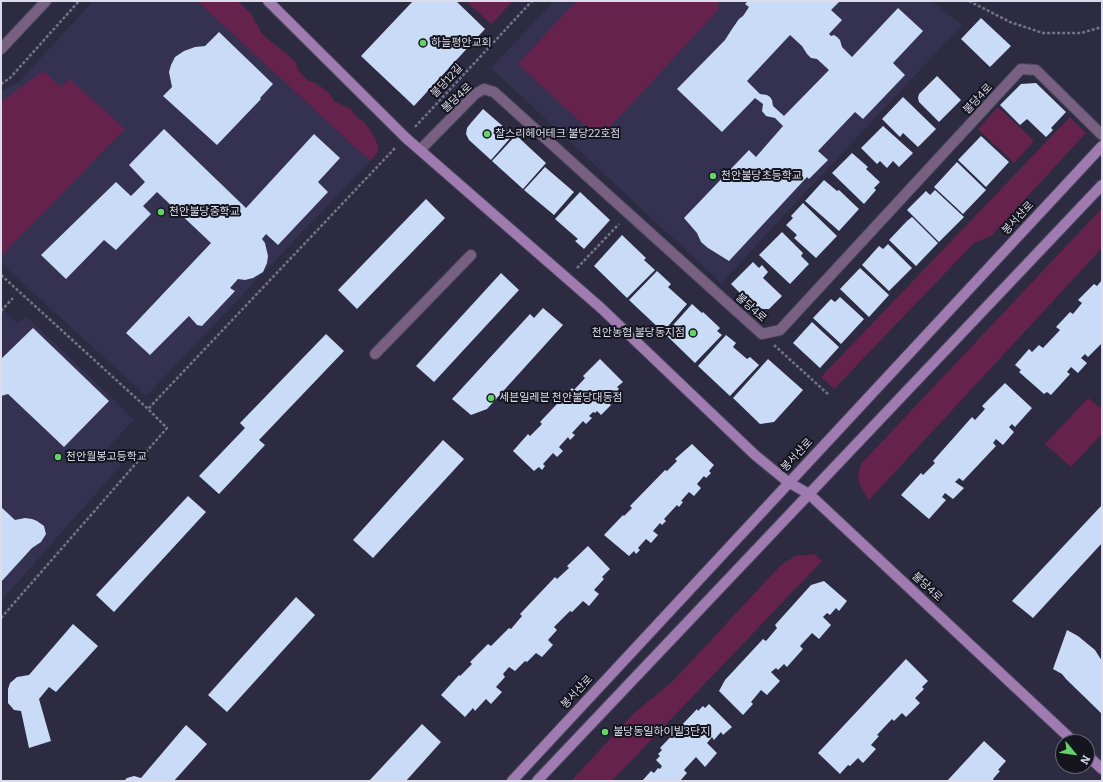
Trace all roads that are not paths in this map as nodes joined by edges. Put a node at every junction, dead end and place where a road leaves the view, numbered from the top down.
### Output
1 (46, 1) edge
2 (268, 1) edge
3 (1, 49) edge
4 (1102, 135) edge
5 (1102, 146) edge
6 (420, 150) junction
7 (1102, 185) edge
8 (471, 255) dead end
9 (375, 354) dead end
10 (788, 482) junction
11 (809, 494) junction
12 (1065, 734) edge
13 (512, 781) edge
14 (537, 781) edge

1 - 3 street
2 - 6 street, 불당4로
4 - 6 street, 불당4로
5 - 10 street, 봉서산로
6 - 10 street, 불당4로
7 - 11 street
8 - 9 street
10 - 11 street, 불당4로
10 - 13 street, 봉서산로
11 - 12 street, 불당4로
11 - 14 street

